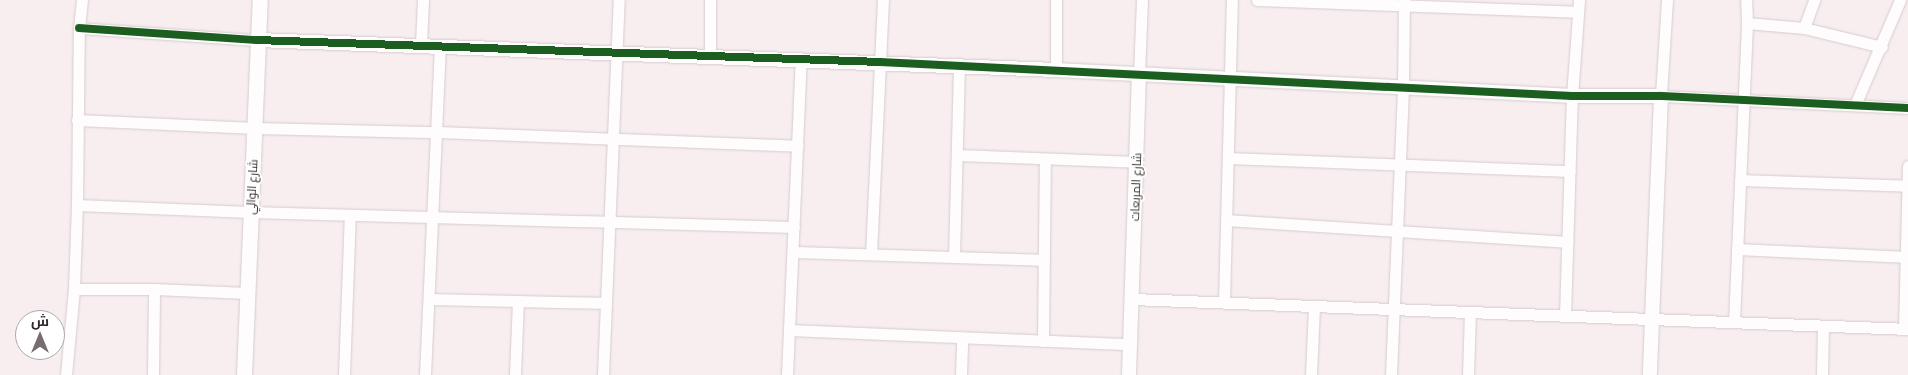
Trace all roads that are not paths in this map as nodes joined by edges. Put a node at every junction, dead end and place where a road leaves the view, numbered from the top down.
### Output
1 (82, 0) edge
2 (260, 0) edge
3 (423, 0) edge
4 (619, 0) edge
5 (710, 0) edge
6 (882, 0) edge
7 (1056, 0) edge
8 (1142, 0) edge
9 (1232, 0) edge
10 (1258, 0) edge
11 (1579, 0) edge
12 (1667, 0) edge
13 (1746, 0) edge
14 (1814, 0) edge
15 (1900, 0) edge
16 (1404, 3) edge
17 (1578, 12) junction
18 (1747, 23) junction
19 (78, 28) junction
20 (1804, 28) junction
21 (257, 40) junction
22 (420, 44) junction
23 (440, 45) junction
24 (1882, 47) junction
25 (617, 51) junction
26 (710, 55) junction
27 (801, 59) junction
28 (880, 62) junction
29 (959, 66) junction
30 (1056, 70) junction
31 (1139, 74) junction
32 (1229, 79) junction
33 (1403, 86) junction
34 (1572, 96) junction
35 (1661, 96) junction
36 (1743, 100) junction
37 (1856, 105) junction
38 (1908, 108) edge
39 (77, 120) junction
40 (255, 128) junction
41 (438, 132) junction
42 (613, 140) junction
43 (798, 146) junction
44 (958, 155) junction
45 (1228, 158) junction
46 (1045, 159) junction
47 (1137, 162) junction
48 (1399, 164) junction
49 (1908, 166) edge
50 (1570, 171) junction
51 (1740, 180) junction
52 (1908, 186) edge
53 (77, 205) junction
54 (250, 212) junction
55 (350, 215) junction
56 (433, 217) junction
57 (1227, 220) junction
58 (610, 223) junction
59 (794, 227) junction
60 (1397, 231) junction
61 (1567, 242) junction
62 (1737, 249) junction
63 (793, 252) junction
64 (870, 254) junction
65 (954, 257) junction
66 (1907, 257) edge
67 (1043, 260) junction
68 (74, 289) junction
69 (154, 289) junction
70 (247, 293) junction
71 (430, 299) junction
72 (1132, 299) junction
73 (518, 301) junction
74 (1224, 302) junction
75 (606, 303) junction
76 (1314, 306) junction
77 (1395, 309) junction
78 (1470, 312) junction
79 (1565, 316) junction
80 (1652, 319) junction
81 (1734, 322) junction
82 (1823, 326) junction
83 (1906, 329) edge
84 (789, 330) junction
85 (962, 338) junction
86 (1043, 340) junction
87 (1130, 344) junction
88 (66, 375) edge
89 (153, 375) edge
90 (244, 375) edge
91 (344, 375) edge
92 (425, 375) edge
93 (515, 375) edge
94 (603, 375) edge
95 (787, 375) edge
96 (961, 375) edge
97 (1129, 375) edge
98 (1136, 375) edge
99 (1311, 375) edge
100 (1391, 375) edge
101 (1468, 375) edge
102 (1650, 375) edge
103 (1822, 375) edge

1 - 19 street
2 - 21 main road, شارع الوالي
3 - 22 street
4 - 25 street
5 - 26 street
6 - 28 street
7 - 30 street
8 - 31 street, شارع المربعات
9 - 32 street
10 - 16 street
11 - 17 street
12 - 35 street
13 - 18 street
14 - 20 street
15 - 24 street
16 - 17 street
16 - 33 street
17 - 34 street
18 - 20 street
18 - 36 street
19 - 21 street
19 - 39 street
20 - 24 street
21 - 22 street
21 - 40 main road, شارع الوالي
22 - 23 street
23 - 25 street
23 - 41 street
24 - 37 street
25 - 26 street
25 - 42 street
26 - 27 street
27 - 28 street
27 - 43 street
28 - 29 street
28 - 64 street
29 - 30 street
29 - 44 street
30 - 31 street
31 - 32 street
31 - 47 street, شارع المربعات
32 - 33 street
32 - 45 street
33 - 34 street
33 - 48 street
34 - 35 street
34 - 50 street
35 - 36 street
35 - 80 street
36 - 37 street
36 - 51 street
37 - 38 street
39 - 40 street
39 - 53 street
40 - 41 street
40 - 54 main road, شارع الوالي
41 - 42 street
41 - 56 street
42 - 43 street
42 - 58 street
43 - 59 street
44 - 46 street
44 - 65 street
45 - 48 street
45 - 57 street
46 - 47 street
46 - 67 street
47 - 72 street, شارع المربعات
48 - 50 street
48 - 60 street
49 - 52 street
50 - 61 street
51 - 52 street
51 - 62 street
52 - 66 street
53 - 54 street
53 - 68 street
54 - 55 street
54 - 70 main road, شارع الوالي
55 - 56 street
55 - 91 street
56 - 58 street
56 - 71 street
57 - 60 street
57 - 74 street
58 - 59 street
58 - 75 street
59 - 63 street
60 - 61 street
60 - 77 street
61 - 79 street
62 - 66 street
62 - 81 street
63 - 64 street
63 - 84 street
64 - 65 street
65 - 67 street
66 - 83 street
67 - 86 street
68 - 69 street
68 - 88 street
69 - 70 street
69 - 89 street
70 - 90 main road, شارع الوالي
71 - 73 street
71 - 92 street
72 - 74 street
72 - 87 street, شارع المربعات
73 - 75 street
73 - 93 street
74 - 76 street
75 - 94 street
76 - 77 street
76 - 99 street
77 - 78 street
77 - 100 street
78 - 79 street
78 - 101 street
79 - 80 street
80 - 81 street
80 - 102 street
81 - 82 street
82 - 83 street
82 - 103 street
84 - 85 street
84 - 95 street
85 - 86 street
85 - 96 street
86 - 87 street
87 - 97 street, شارع المربعات
97 - 98 street

